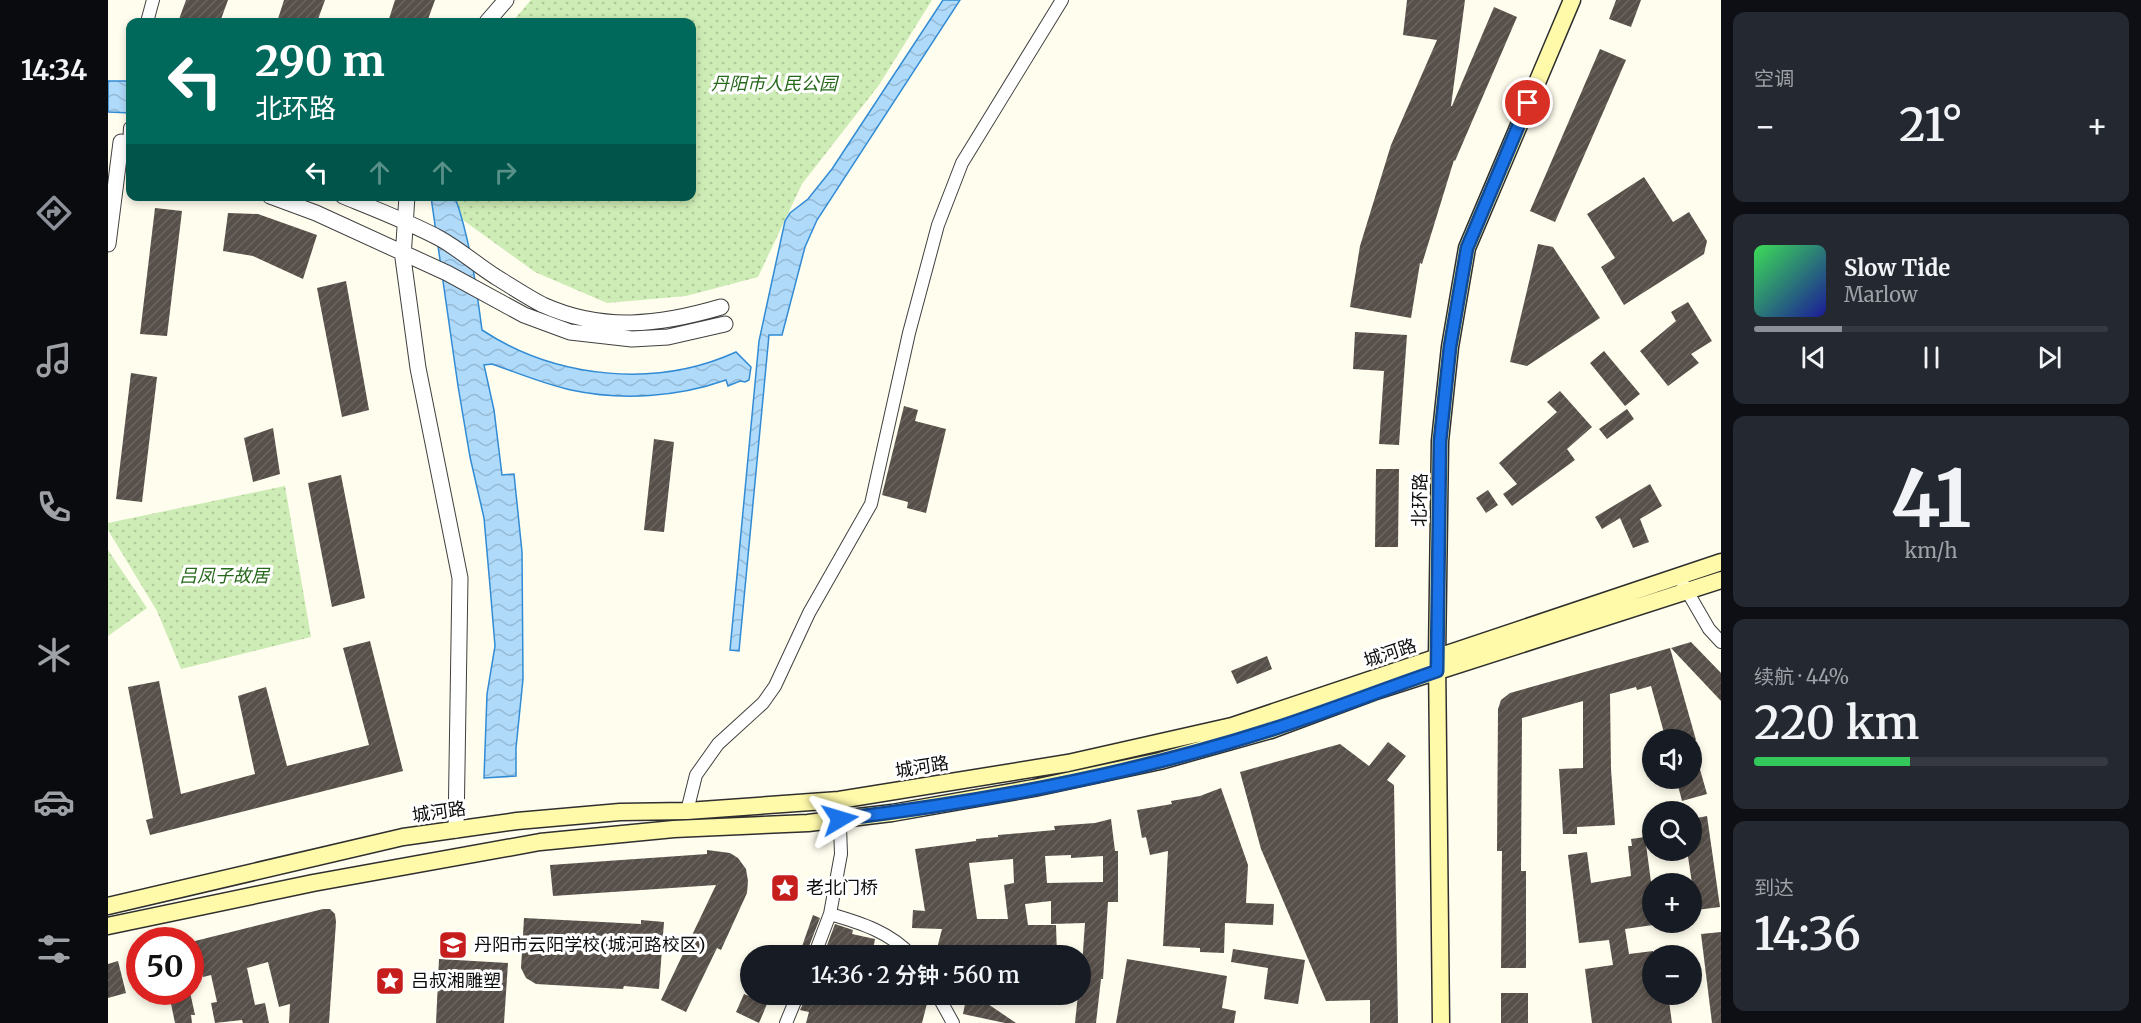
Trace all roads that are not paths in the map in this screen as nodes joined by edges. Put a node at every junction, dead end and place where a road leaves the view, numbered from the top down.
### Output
1 (153, 0) edge
2 (506, 0) edge
3 (1062, 0) edge
4 (1572, 0) edge
5 (148, 18) edge
6 (490, 18) edge
7 (124, 140) edge
8 (119, 164) edge
9 (284, 201) edge
10 (354, 201) edge
11 (407, 201) edge
12 (405, 223) junction
13 (108, 244) edge
14 (403, 253) junction
15 (721, 307) dead end
16 (725, 324) dead end
17 (1721, 562) edge
18 (1678, 575) junction
19 (1721, 580) edge
20 (1688, 591) junction
21 (1721, 642) edge
22 (1437, 665) junction
23 (839, 800) junction
24 (687, 811) junction
25 (840, 819) junction
26 (456, 830) junction
27 (108, 906) edge
28 (830, 914) junction
29 (108, 926) edge
30 (818, 945) edge
31 (903, 945) edge
32 (793, 1005) edge
33 (943, 1005) edge
34 (786, 1023) edge
35 (953, 1023) edge
36 (1441, 1023) edge

1 - 5 street
2 - 6 street
3 - 24 street
4 - 22 main road, 北环路
7 - 8 street
8 - 13 street
9 - 14 street
10 - 12 street
11 - 12 street
12 - 14 street
12 - 15 street
14 - 16 street
14 - 26 street
17 - 18 main road, 城河路
18 - 20 street
18 - 22 main road, 城河路
19 - 20 main road, 城河路
20 - 21 street
20 - 22 main road, 城河路
22 - 23 main road, 城河路
22 - 25 main road, 城河路
22 - 36 main road, 北环路
23 - 24 main road, 城河路
23 - 25 street
24 - 26 main road, 城河路
25 - 28 street
25 - 29 main road, 城河路
26 - 27 main road, 城河路
28 - 30 street
28 - 31 street
32 - 34 street
33 - 35 street

